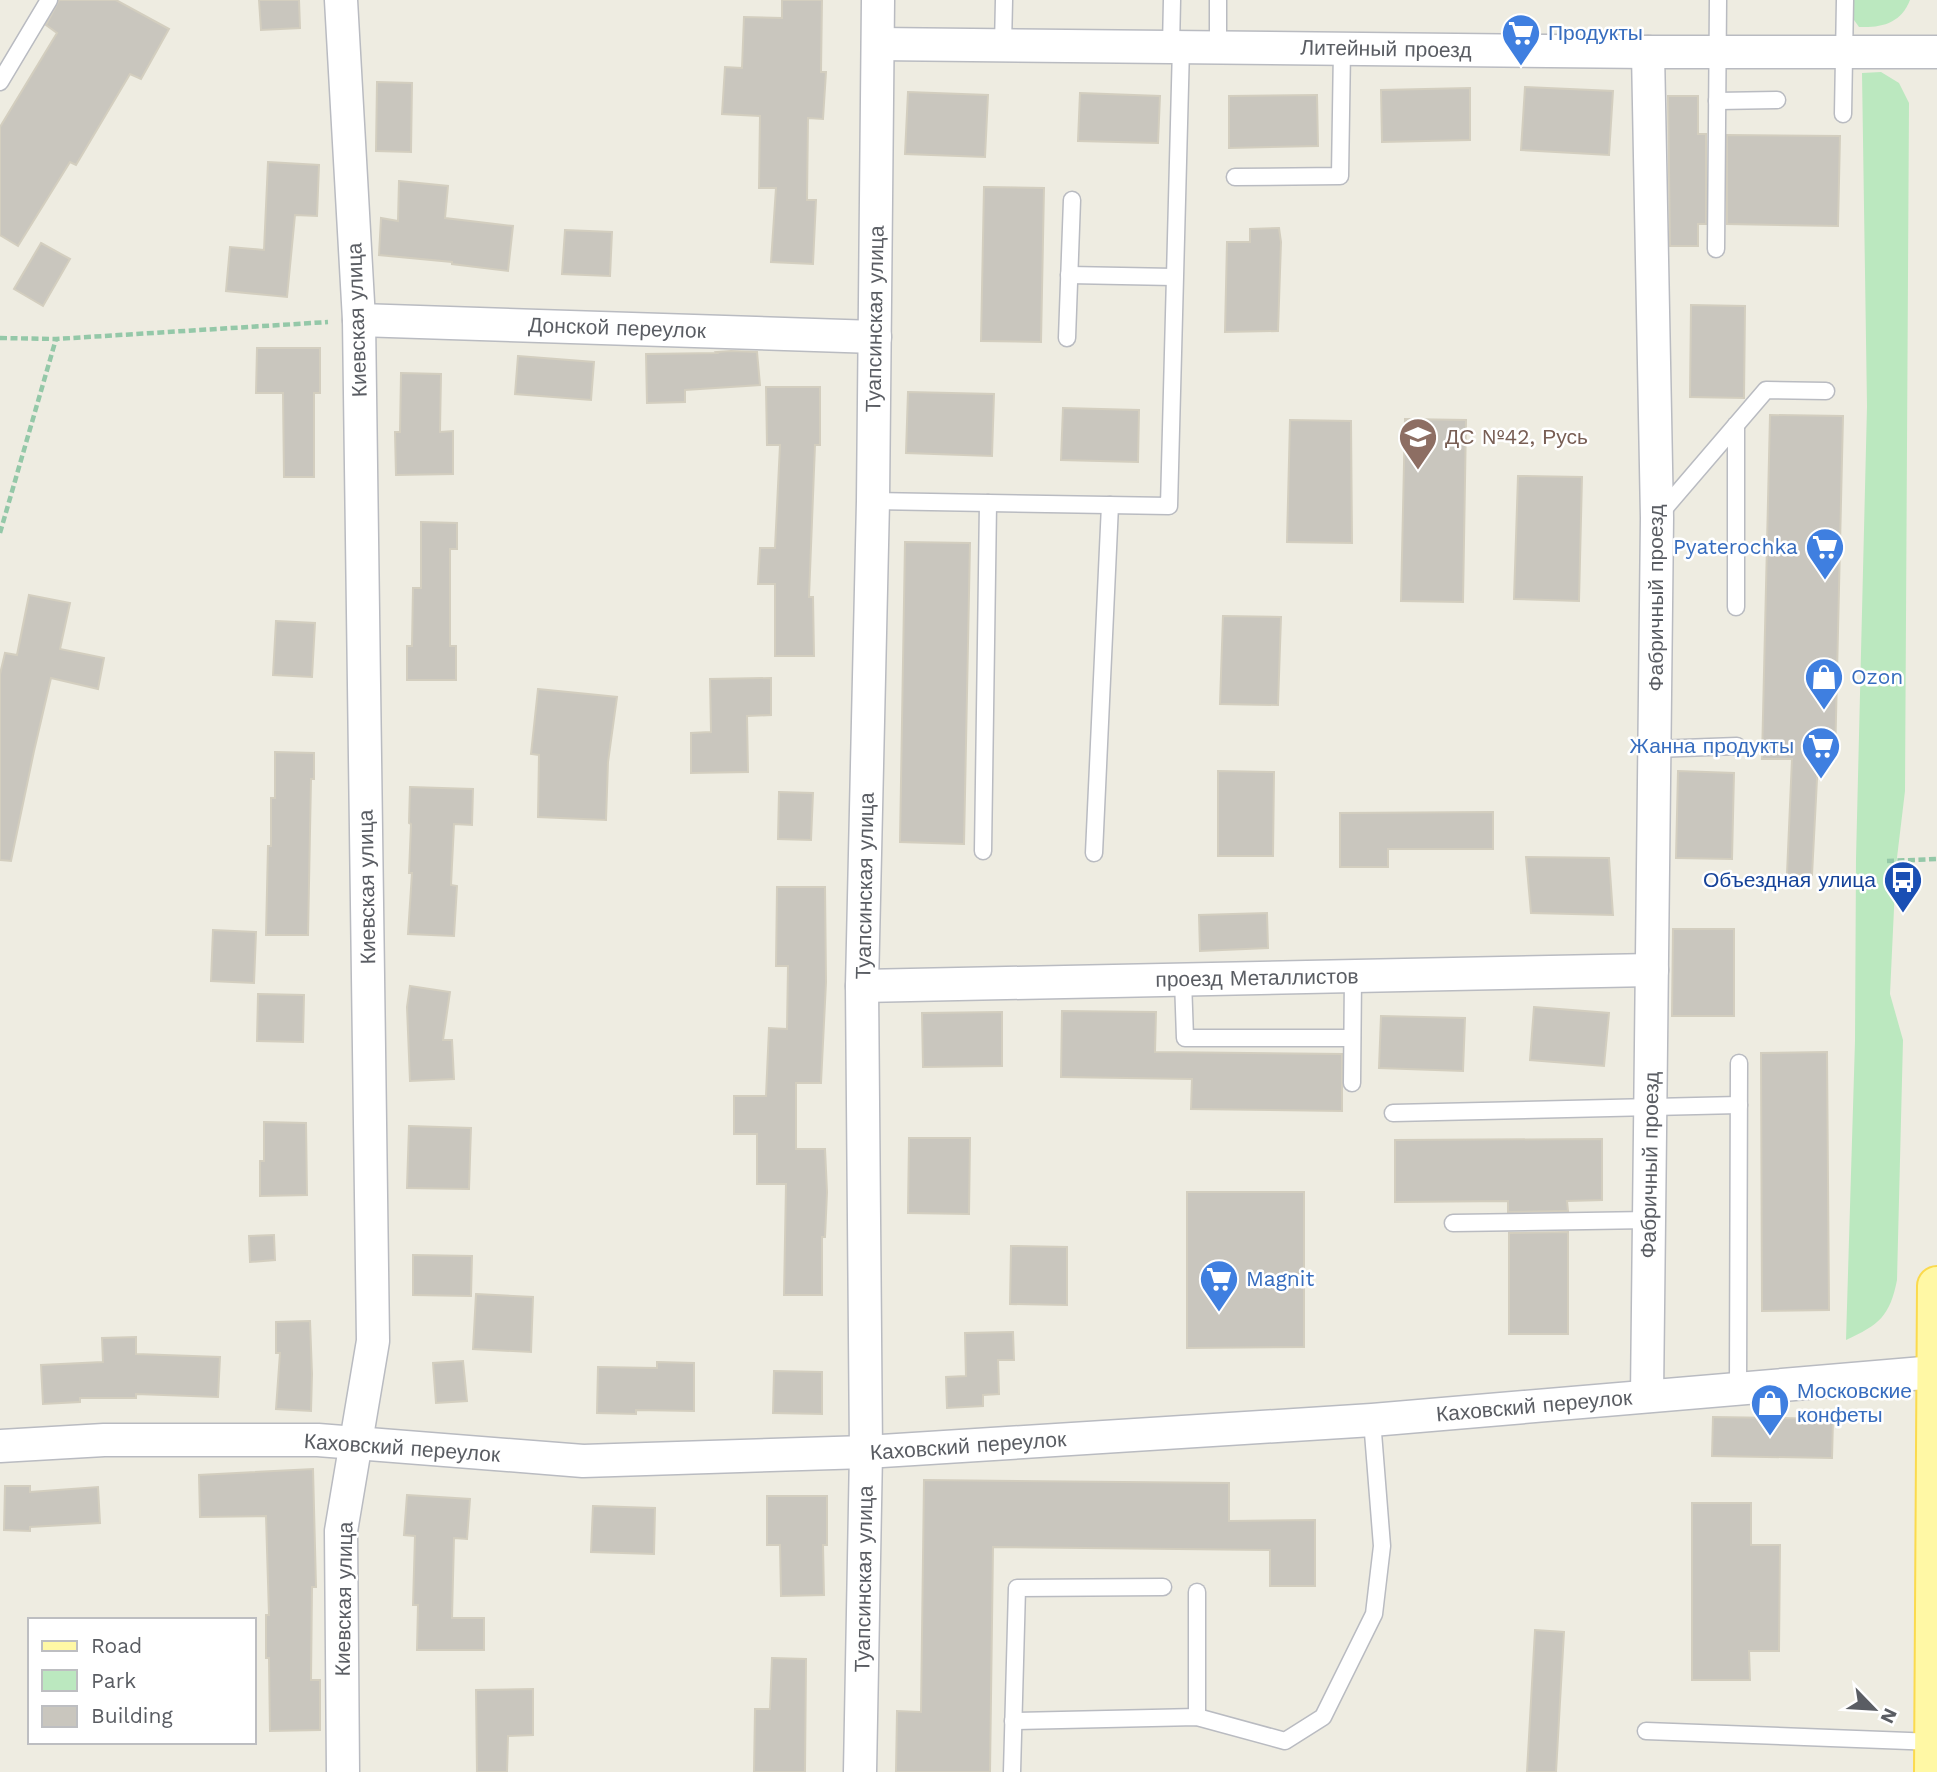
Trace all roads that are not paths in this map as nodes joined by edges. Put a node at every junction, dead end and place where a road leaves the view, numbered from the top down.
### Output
1 (49, 0) edge
2 (341, 0) edge
3 (878, 0) edge
4 (1004, 0) edge
5 (1172, 0) edge
6 (1218, 0) edge
7 (1718, 0) edge
8 (1845, 0) edge
9 (878, 44) junction
10 (1003, 46) junction
11 (1176, 47) junction
12 (1218, 48) junction
13 (1342, 49) junction
14 (1717, 50) junction
15 (1648, 52) junction
16 (1845, 52) junction
17 (1937, 52) edge
18 (0, 82) edge
19 (1777, 100) dead end
20 (1717, 101) junction
21 (1843, 114) dead end
22 (1235, 177) dead end
23 (1072, 200) dead end
24 (1716, 249) dead end
25 (1069, 275) junction
26 (1174, 277) junction
27 (359, 320) junction
28 (875, 337) junction
29 (1067, 338) dead end
30 (1826, 391) dead end
31 (1736, 425) junction
32 (873, 501) junction
33 (988, 503) junction
34 (1110, 505) junction
35 (1657, 518) junction
36 (1737, 607) dead end
37 (1737, 746) dead end
38 (1655, 749) junction
39 (983, 851) dead end
40 (1094, 853) dead end
41 (1651, 970) junction
42 (1353, 976) junction
43 (1183, 980) junction
44 (862, 986) junction
45 (1352, 1038) junction
46 (1739, 1063) dead end
47 (1352, 1083) dead end
48 (1739, 1105) junction
49 (1650, 1106) junction
50 (1393, 1113) dead end
51 (1649, 1220) junction
52 (1452, 1223) dead end
53 (1937, 1286) edge
54 (1935, 1372) junction
55 (1738, 1388) junction
56 (1647, 1396) junction
57 (1372, 1420) junction
58 (357, 1443) junction
59 (0, 1446) edge
60 (866, 1452) junction
61 (1936, 1582) edge
62 (1163, 1587) dead end
63 (1197, 1592) dead end
64 (1197, 1717) junction
65 (1013, 1721) junction
66 (1646, 1731) dead end
67 (1935, 1752) edge
68 (343, 1772) edge
69 (860, 1772) edge
70 (1012, 1772) edge

1 - 18 lane
2 - 27 street, Киевская улица
3 - 9 street, Туапсинская улица
4 - 10 lane
5 - 11 lane
6 - 12 lane
7 - 14 lane
8 - 16 lane
9 - 10 street, Литейный проезд
9 - 28 street, Туапсинская улица
10 - 11 street, Литейный проезд
11 - 12 street, Литейный проезд
11 - 26 lane
12 - 13 street, Литейный проезд
13 - 15 street, Литейный проезд
13 - 22 lane
14 - 15 street, Литейный проезд
14 - 16 street, Литейный проезд
14 - 20 lane
15 - 35 street, Фабричный проезд
16 - 17 street, Литейный проезд
16 - 21 lane
19 - 20 lane
20 - 24 lane
23 - 25 lane
25 - 26 lane
25 - 29 lane
26 - 34 lane
27 - 28 street, Донской переулок
27 - 58 street, Киевская улица
28 - 32 street, Туапсинская улица
30 - 31 lane
31 - 35 lane
31 - 36 lane
32 - 33 lane
32 - 44 street, Туапсинская улица
33 - 34 lane
33 - 39 lane
34 - 40 lane
35 - 38 street, Фабричный проезд
37 - 38 lane
38 - 41 street, Фабричный проезд
41 - 42 street, проезд Металлистов
41 - 49 street, Фабричный проезд
42 - 43 street, проезд Металлистов
42 - 45 lane
43 - 44 street, проезд Металлистов
43 - 45 lane
44 - 60 street, Туапсинская улица
45 - 47 lane
46 - 48 lane
48 - 49 lane
48 - 55 lane
49 - 50 lane
49 - 51 street, Фабричный проезд
51 - 52 lane
51 - 56 street, Фабричный проезд
53 - 54 main road
54 - 55 street, Каховский переулок
54 - 61 main road
55 - 56 street, Каховский переулок
56 - 57 street, Каховский переулок
57 - 60 street, Каховский переулок
57 - 64 lane
58 - 59 street, Каховский переулок
58 - 60 street, Каховский переулок
58 - 68 street, Киевская улица
60 - 69 street, Туапсинская улица
61 - 67 main road
62 - 65 lane
63 - 64 lane
64 - 65 lane
65 - 70 lane
66 - 67 lane

